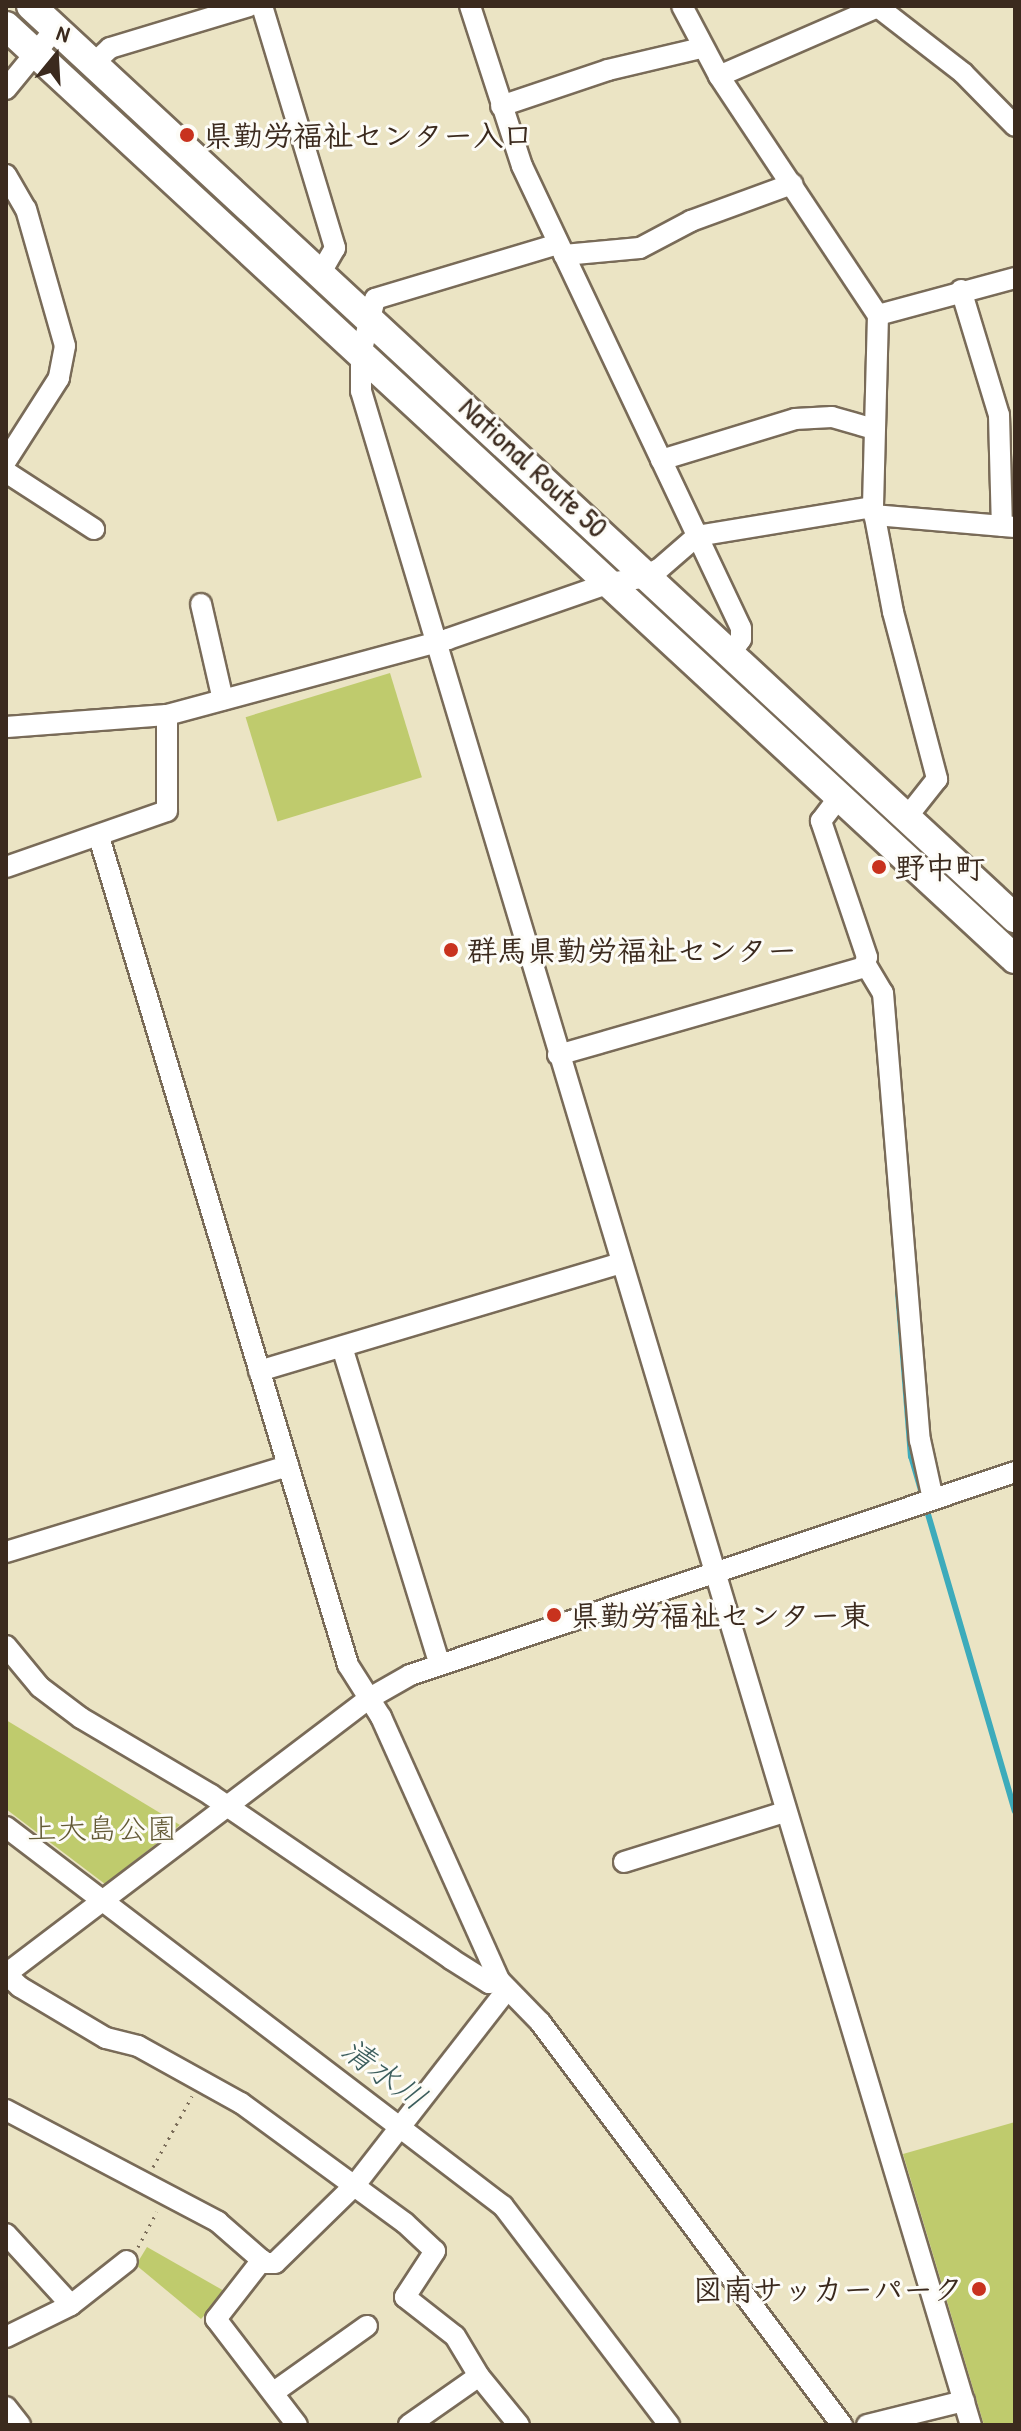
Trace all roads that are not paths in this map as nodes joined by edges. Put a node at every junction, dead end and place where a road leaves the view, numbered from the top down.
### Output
1 (31, 6) edge
2 (249, 6) edge
3 (262, 6) edge
4 (470, 6) edge
5 (682, 6) edge
6 (879, 6) edge
7 (6, 26) edge
8 (56, 28) junction
9 (701, 48) junction
10 (34, 51) junction
11 (94, 63) junction
12 (719, 76) junction
13 (6, 89) edge
14 (501, 106) junction
15 (1015, 126) edge
16 (6, 175) edge
17 (792, 184) junction
18 (561, 250) junction
19 (320, 274) junction
20 (1015, 278) edge
21 (961, 290) junction
22 (878, 315) junction
23 (367, 316) junction
24 (361, 353) junction
25 (874, 429) junction
26 (661, 460) junction
27 (6, 461) edge
28 (6, 472) edge
29 (874, 511) junction
30 (1008, 527) edge
31 (94, 529) dead end
32 (697, 536) junction
33 (647, 576) junction
34 (610, 583) junction
35 (201, 604) dead end
36 (432, 640) junction
37 (730, 654) junction
38 (223, 700) junction
39 (167, 715) junction
40 (6, 727) edge
41 (839, 797) junction
42 (907, 817) junction
43 (99, 837) junction
44 (6, 867) edge
45 (1015, 918) edge
46 (1015, 959) edge
47 (866, 965) junction
48 (558, 1055) junction
49 (621, 1263) junction
50 (342, 1347) junction
51 (259, 1371) junction
52 (288, 1466) junction
53 (1015, 1472) edge
54 (933, 1499) junction
55 (6, 1552) edge
56 (713, 1571) junction
57 (6, 1648) edge
58 (439, 1662) junction
59 (368, 1699) junction
60 (225, 1807) junction
61 (785, 1812) junction
62 (6, 1827) edge
63 (624, 1862) dead end
64 (103, 1900) junction
65 (6, 1974) edge
66 (503, 1985) junction
67 (6, 2110) edge
68 (400, 2127) junction
69 (355, 2185) junction
70 (6, 2234) edge
71 (262, 2260) junction
72 (127, 2261) road end
73 (71, 2305) junction
74 (367, 2326) dead end
75 (6, 2337) edge
76 (479, 2376) junction
77 (274, 2392) junction
78 (964, 2401) junction
79 (6, 2407) edge
80 (20, 2425) edge
81 (297, 2425) edge
82 (409, 2425) edge
83 (519, 2425) edge
84 (669, 2425) edge
85 (842, 2425) edge
86 (867, 2425) edge
87 (971, 2425) edge

1 - 8 highway, National Route 50
2 - 11 street
3 - 19 street
4 - 14 street
5 - 9 street
6 - 12 street
6 - 15 street
7 - 10 highway, National Route 50
8 - 10 street
8 - 11 highway, National Route 50
9 - 12 street
9 - 14 street
10 - 13 street
10 - 24 highway, National Route 50
11 - 19 highway, National Route 50
12 - 17 street
14 - 18 street
16 - 27 street
17 - 18 street
17 - 22 street
18 - 23 street
18 - 26 street
19 - 23 highway, National Route 50
20 - 21 street
21 - 22 street
21 - 30 street
22 - 25 street
23 - 24 street
23 - 33 highway, National Route 50
24 - 34 highway, National Route 50
24 - 36 street
25 - 26 street
25 - 29 street
26 - 32 street
28 - 31 street
29 - 30 street
29 - 32 street
29 - 42 street
32 - 33 street
32 - 37 street
33 - 34 street
33 - 37 highway, National Route 50
34 - 36 street
34 - 41 highway, National Route 50
35 - 38 street
36 - 38 street
36 - 48 street
37 - 42 highway, National Route 50
38 - 39 street
39 - 40 street
39 - 43 street
41 - 46 highway, National Route 50
41 - 47 street
42 - 45 highway, National Route 50
43 - 44 street
43 - 51 street
47 - 48 street
47 - 54 street
48 - 49 street
49 - 50 street
49 - 56 street
50 - 51 street
50 - 58 street
51 - 52 street
52 - 55 street
52 - 59 street
53 - 54 street
54 - 56 street
56 - 58 street
56 - 61 street
57 - 60 street
58 - 59 street
59 - 60 street
59 - 66 street
60 - 64 street
60 - 66 street
61 - 63 street
61 - 78 street
62 - 64 street
64 - 65 street
64 - 68 street
65 - 69 street
66 - 68 street
66 - 85 street
67 - 71 street
68 - 69 street
68 - 84 street
69 - 71 street
69 - 76 street
70 - 73 street
71 - 77 street
72 - 73 street
73 - 75 street
74 - 77 street
76 - 82 street
76 - 83 street
77 - 81 street
78 - 86 street
78 - 87 street
79 - 80 street

